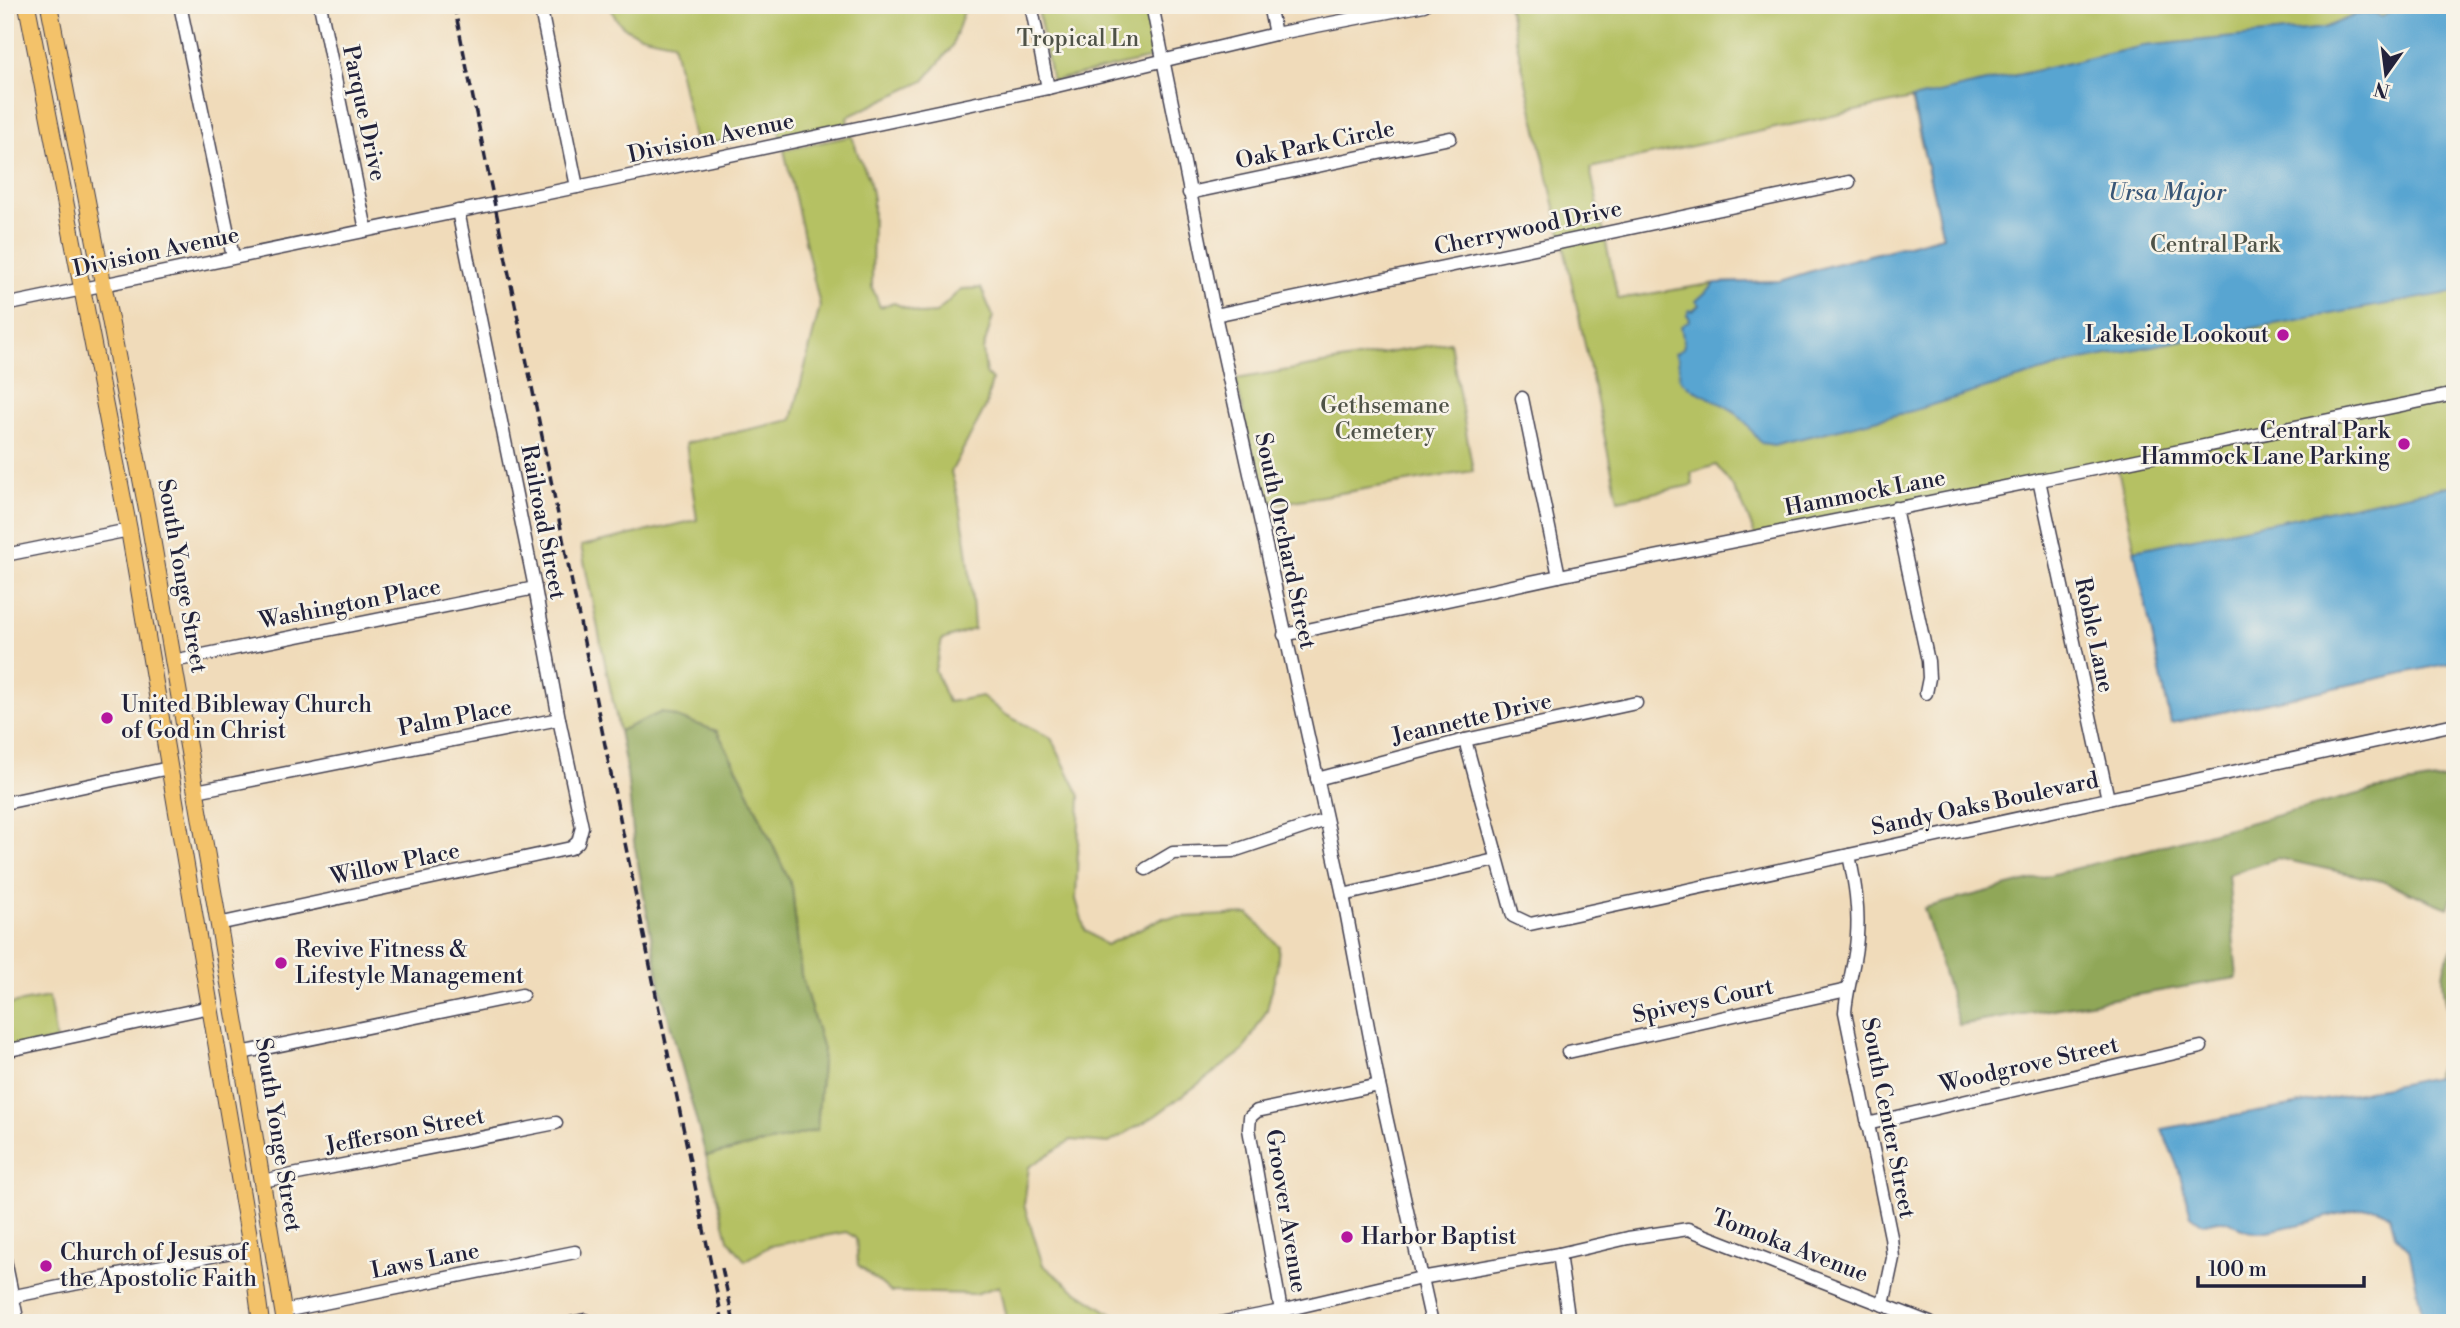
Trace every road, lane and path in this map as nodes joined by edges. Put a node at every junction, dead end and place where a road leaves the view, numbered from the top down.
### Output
1 (27, 5) edge
2 (49, 5) edge
3 (180, 5) edge
4 (320, 5) edge
5 (540, 5) edge
6 (1031, 5) edge
7 (1152, 5) edge
8 (1269, 5) edge
9 (1423, 5) edge
10 (1393, 8) edge
11 (1275, 34) junction
12 (1163, 61) junction
13 (1048, 88) junction
14 (1450, 138) dead end
15 (1849, 182) dead end
16 (577, 187) junction
17 (1189, 193) junction
18 (458, 211) junction
19 (366, 230) junction
20 (233, 257) junction
21 (104, 284) junction
22 (83, 288) junction
23 (5, 304) edge
24 (1215, 314) junction
25 (2455, 394) edge
26 (1522, 398) dead end
27 (2039, 480) junction
28 (1895, 508) junction
29 (129, 530) junction
30 (5, 555) edge
31 (1559, 576) junction
32 (535, 588) junction
33 (146, 634) junction
34 (1284, 635) junction
35 (173, 661) junction
36 (1927, 693) dead end
37 (1636, 704) dead end
38 (559, 719) junction
39 (2455, 724) edge
40 (1465, 740) junction
41 (169, 768) junction
42 (1317, 779) junction
43 (196, 791) junction
44 (2108, 799) junction
45 (5, 803) edge
46 (1326, 820) junction
47 (578, 842) joint
48 (1849, 855) junction
49 (1496, 860) junction
50 (1146, 869) dead end
51 (1343, 895) junction
52 (218, 924) junction
53 (1847, 990) junction
54 (522, 995) dead end
55 (210, 1007) junction
56 (2201, 1047) dead end
57 (240, 1048) junction
58 (5, 1051) edge
59 (1568, 1052) dead end
60 (1379, 1085) junction
61 (556, 1123) dead end
62 (1867, 1124) junction
63 (262, 1181) junction
64 (251, 1248) junction
65 (575, 1252) dead end
66 (1559, 1254) junction
67 (5, 1260) edge
68 (1421, 1278) junction
69 (9, 1298) edge
70 (1883, 1305) junction
71 (1281, 1311) junction
72 (284, 1317) edge
73 (585, 1320) dead end
74 (18, 1323) edge
75 (261, 1323) edge
76 (571, 1323) edge
77 (1220, 1323) edge
78 (1432, 1323) edge
79 (1569, 1323) edge
80 (1930, 1323) edge

1 - 22 main road, South Yonge Street
2 - 21 main road, South Yonge Street
3 - 20 street
4 - 19 street, Parque Drive
5 - 16 street
6 - 13 street
7 - 12 street, South Orchard Street
8 - 11 street
9 - 10 street, Division Avenue
10 - 11 street, Division Avenue
11 - 12 street, Division Avenue
12 - 13 street, Division Avenue
12 - 17 street, South Orchard Street
13 - 16 street, Division Avenue
14 - 17 street, Oak Park Circle
15 - 24 street, Cherrywood Drive
16 - 18 street, Division Avenue
17 - 24 street, South Orchard Street
18 - 19 street, Division Avenue
18 - 32 street, Railroad Street
19 - 20 street, Division Avenue
20 - 21 street, Division Avenue
21 - 22 street, Division Avenue
21 - 35 main road, South Yonge Street
22 - 23 street, Division Avenue
22 - 29 main road, South Yonge Street
24 - 34 street, South Orchard Street
25 - 27 street, Hammock Lane
26 - 31 street
27 - 28 street, Hammock Lane
27 - 44 street, Roble Lane
28 - 31 street, Hammock Lane
28 - 36 street
29 - 30 street
29 - 33 main road, South Yonge Street
31 - 34 street, Hammock Lane
32 - 35 street, Washington Place
32 - 38 street, Railroad Street
33 - 35 main road
33 - 41 main road, South Yonge Street
34 - 42 street, South Orchard Street
35 - 43 main road, South Yonge Street
37 - 40 street, Jeannette Drive
38 - 43 street, Palm Place
38 - 47 street, Railroad Street
39 - 44 street, Sandy Oaks Boulevard
40 - 42 street, Jeannette Drive
40 - 49 street
41 - 45 street
41 - 55 main road, South Yonge Street
42 - 46 street, South Orchard Street
43 - 52 main road, South Yonge Street
44 - 48 street, Sandy Oaks Boulevard
46 - 50 street
46 - 51 street, South Orchard Street
47 - 52 street, Willow Place
48 - 49 street, Sandy Oaks Boulevard
48 - 53 street, South Center Street
49 - 51 street
51 - 60 street, South Orchard Street
52 - 57 main road, South Yonge Street
53 - 59 street, Spiveys Court
53 - 62 street, South Center Street
54 - 57 street
55 - 57 main road
55 - 58 street
55 - 64 main road, South Yonge Street
56 - 62 street, Woodgrove Street
57 - 63 main road, South Yonge Street
60 - 68 street, South Orchard Street
60 - 71 street, Groover Avenue
61 - 63 street, Jefferson Street
62 - 70 street, South Center Street
63 - 72 main road, South Yonge Street
64 - 69 street
64 - 75 main road, South Yonge Street
65 - 72 street, Laws Lane
66 - 68 street, Tomoka Avenue
66 - 70 street, Tomoka Avenue
66 - 79 street
67 - 69 street
68 - 71 street, Tomoka Avenue
68 - 78 street, South Orchard Street
69 - 74 street
70 - 80 street, Tomoka Avenue
71 - 77 street, Tomoka Avenue
73 - 76 street

